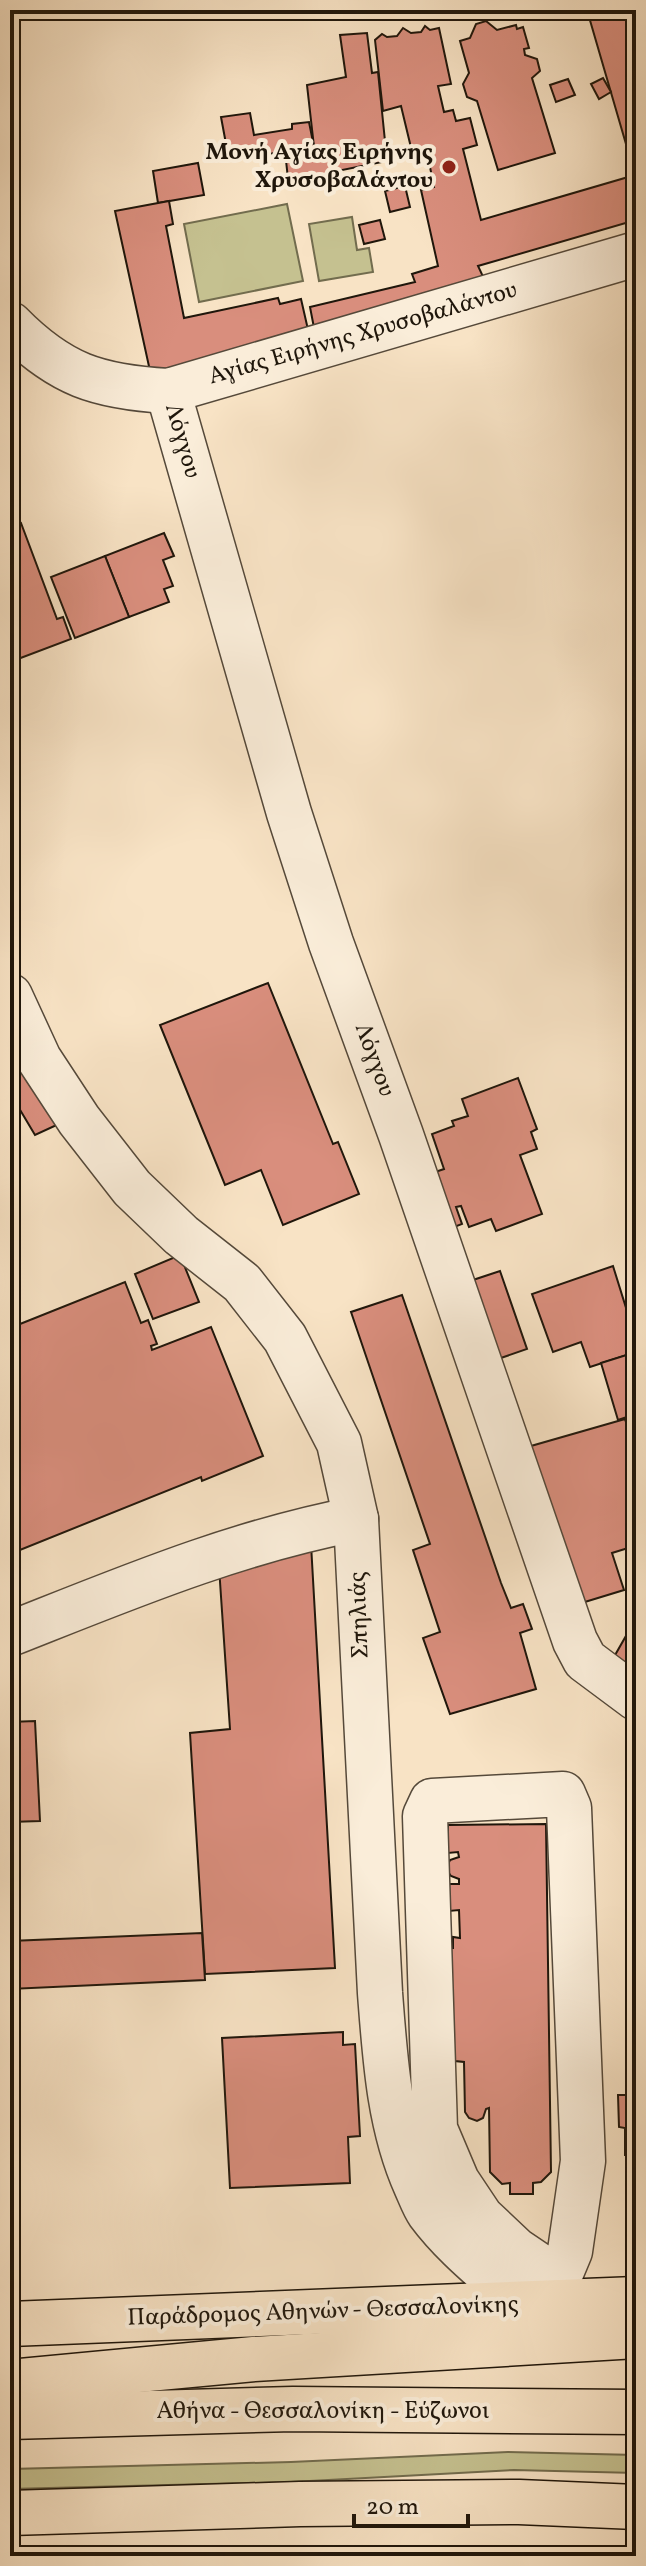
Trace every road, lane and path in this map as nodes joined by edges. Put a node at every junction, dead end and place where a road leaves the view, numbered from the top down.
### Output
1 (636, 254) edge
2 (10, 324) edge
3 (168, 391) junction
4 (10, 996) edge
5 (356, 1519) junction
6 (10, 1634) edge
7 (636, 1698) edge
8 (543, 2295) junction
9 (636, 2299) edge
10 (10, 2324) edge
11 (636, 2336) edge
12 (10, 2382) edge
13 (636, 2412) edge
14 (10, 2417) edge
15 (636, 2507) edge
16 (10, 2513) edge

1 - 3 street, Αγίας Ειρήνης Χρυσοβαλάντου
2 - 3 street, Αγίας Ειρήνης Χρυσοβαλάντου
3 - 7 street, Λόγγου
4 - 5 street, Σπηλιάς
5 - 6 street
5 - 8 street, Σπηλιάς
8 - 8 street
8 - 9 main road, Παράδρομος Αθηνών - Θεσσαλονίκης
8 - 10 main road, Παράδρομος Αθηνών - Θεσσαλονίκης
11 - 12 main road
13 - 14 main road, Αθήνα - Θεσσαλονίκη - Εύζωνοι
15 - 16 main road

